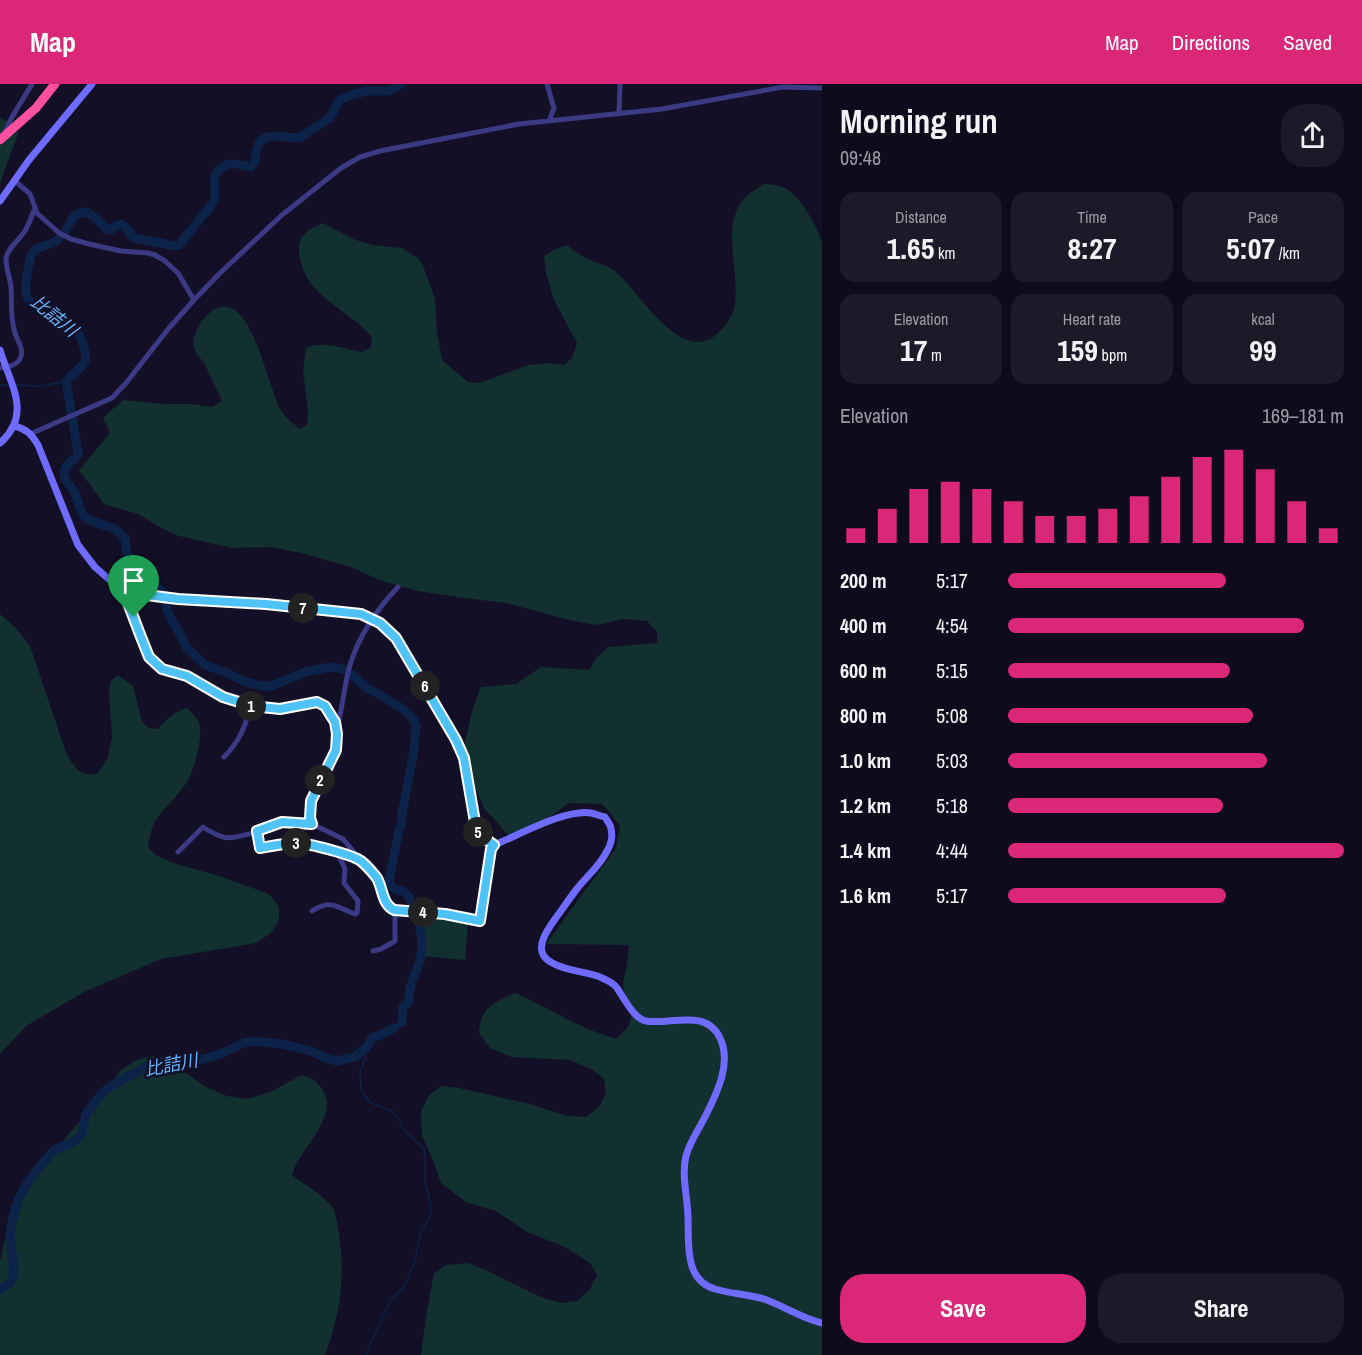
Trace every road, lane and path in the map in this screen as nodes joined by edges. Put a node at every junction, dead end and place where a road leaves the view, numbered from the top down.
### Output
1 (32, 84) edge
2 (55, 84) edge
3 (92, 84) edge
4 (547, 84) edge
5 (620, 84) edge
6 (822, 88) edge
7 (619, 114) junction
8 (549, 121) junction
9 (1, 139) edge
10 (14, 180) junction
11 (0, 201) edge
12 (35, 208) junction
13 (194, 300) junction
14 (0, 350) edge
15 (3, 368) edge
16 (14, 426) junction
17 (30, 434) junction
18 (0, 443) edge
19 (398, 587) dead end
20 (131, 593) junction
21 (372, 620) junction
22 (251, 705) junction
23 (337, 734) junction
24 (224, 757) dead end
25 (312, 824) junction
26 (257, 831) junction
27 (494, 845) junction
28 (178, 852) dead end
29 (337, 852) junction
30 (360, 860) junction
31 (394, 910) junction
32 (312, 911) dead end
33 (372, 951) dead end
34 (822, 1323) edge

1 - 9 street
2 - 9 highway
3 - 10 street
4 - 8 street
5 - 7 street
6 - 7 street
7 - 8 street
8 - 13 street
10 - 11 street
10 - 12 street
12 - 13 street
12 - 15 street
13 - 17 street
14 - 15 street
15 - 16 street
16 - 17 street
16 - 18 street
17 - 20 street
19 - 21 street
20 - 21 street
20 - 22 street
21 - 23 street
21 - 27 street
22 - 23 street
22 - 24 street
23 - 25 street
25 - 26 street
25 - 30 street
26 - 28 street
26 - 29 street
27 - 31 street
27 - 34 street
29 - 30 street
29 - 32 street
30 - 31 street
31 - 33 street

